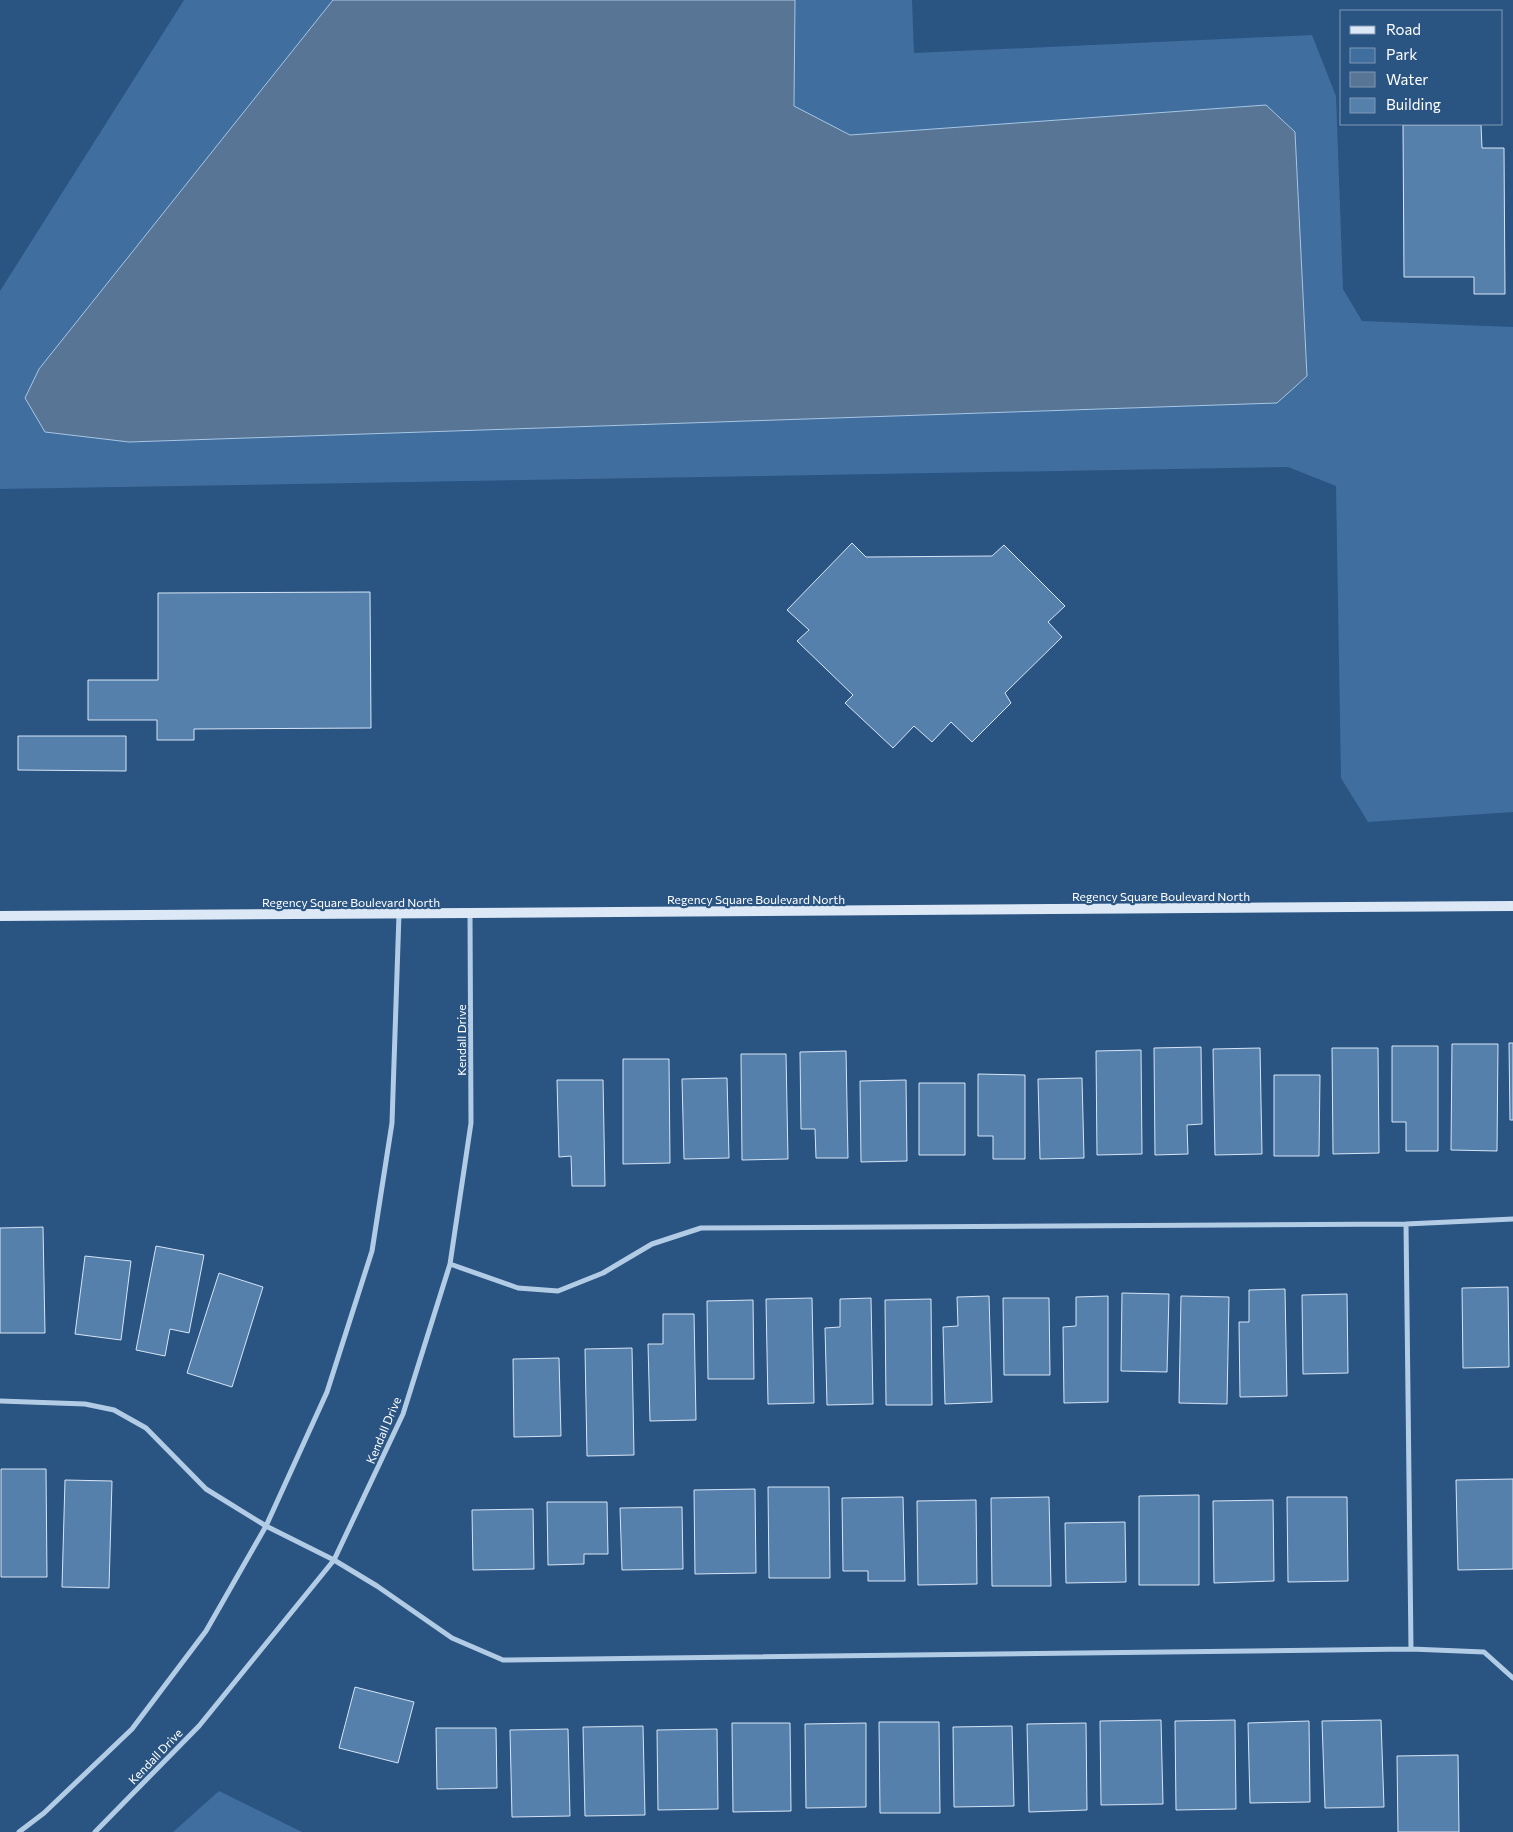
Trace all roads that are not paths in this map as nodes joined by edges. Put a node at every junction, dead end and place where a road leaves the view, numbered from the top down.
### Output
1 (1513, 906) edge
2 (470, 913) junction
3 (399, 914) junction
4 (0, 916) edge
5 (1513, 1219) edge
6 (1406, 1224) junction
7 (450, 1264) junction
8 (0, 1401) edge
9 (266, 1526) junction
10 (334, 1560) junction
11 (1411, 1649) junction
12 (1513, 1678) edge
13 (18, 1832) edge
14 (95, 1832) edge

1 - 2 street, Regency Square Boulevard North
2 - 3 street, Regency Square Boulevard North
2 - 7 street, Kendall Drive
3 - 4 street, Regency Square Boulevard North
3 - 9 street
5 - 6 street
6 - 7 street
6 - 11 street
7 - 10 street, Kendall Drive
8 - 9 street
9 - 10 street
9 - 13 street
10 - 11 street
10 - 14 street, Kendall Drive
11 - 12 street

